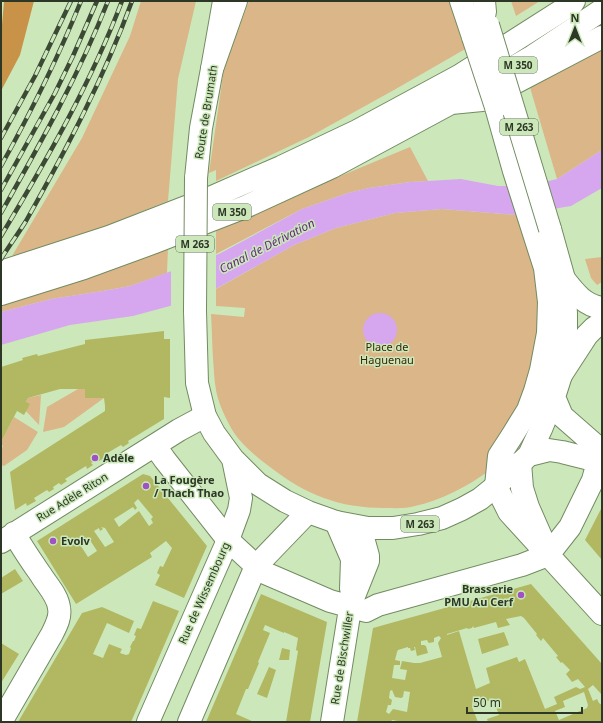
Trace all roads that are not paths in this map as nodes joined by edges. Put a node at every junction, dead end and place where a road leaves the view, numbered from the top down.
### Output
1 (224, 1) edge
2 (236, 1) edge
3 (461, 1) edge
4 (574, 2) edge
5 (602, 10) edge
6 (482, 15) edge
7 (602, 37) edge
8 (212, 69) junction
9 (451, 103) junction
10 (1, 272) edge
11 (564, 280) junction
12 (1, 294) edge
13 (602, 308) edge
14 (602, 323) edge
15 (561, 374) junction
16 (554, 397) junction
17 (205, 416) junction
18 (154, 446) junction
19 (601, 458) edge
20 (233, 459) junction
21 (525, 459) junction
22 (496, 486) junction
23 (308, 512) junction
24 (336, 522) junction
25 (360, 527) junction
26 (8, 538) edge
27 (228, 540) junction
28 (548, 555) junction
29 (256, 566) junction
30 (350, 606) junction
31 (602, 614) edge
32 (1, 722) edge
33 (148, 722) edge
34 (189, 722) edge
35 (332, 722) edge

1 - 8 main road, M 263
2 - 8 main road, Route de Brumath / M 263
3 - 6 main road
4 - 10 main road, M 350
5 - 9 main road, M 350
6 - 11 main road, M 263, bridge
6 - 22 main road, bridge
7 - 9 main road
8 - 17 main road, Route de Brumath / M 263, bridge
9 - 12 main road, M 350
11 - 13 main road
11 - 15 main road, M 263
14 - 15 main road
15 - 16 main road, M 263
16 - 19 main road
16 - 21 main road, M 263
17 - 18 main road, Rue Adèle Riton
17 - 20 main road, M 263
18 - 26 main road, Rue Adèle Riton
18 - 27 main road
19 - 21 main road
19 - 28 main road
20 - 23 main road, M 263
20 - 27 main road, Rue de Wissembourg
21 - 22 main road, M 263
21 - 28 main road
22 - 25 main road, M 263
22 - 28 main road
23 - 24 main road, M 263
23 - 29 main road
24 - 25 main road, M 263
24 - 30 main road
25 - 30 main road, Rue de Bischwiller
26 - 32 main road
27 - 29 main road
27 - 33 main road, Rue de Wissembourg
28 - 30 main road
28 - 31 main road
29 - 30 main road
29 - 34 main road
30 - 35 main road, Rue de Bischwiller

